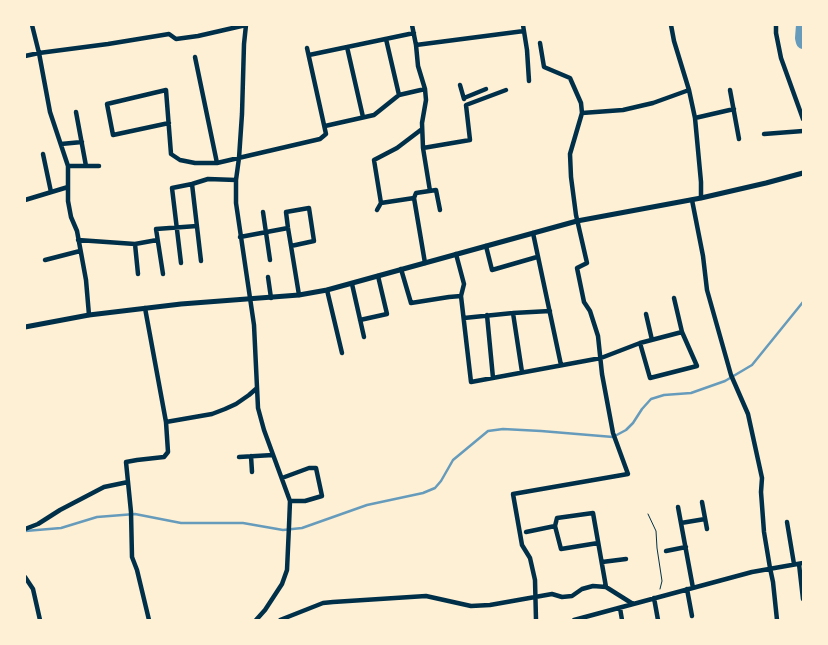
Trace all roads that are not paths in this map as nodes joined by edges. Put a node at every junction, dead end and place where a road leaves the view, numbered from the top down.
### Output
1 (32, 25) edge
2 (246, 25) edge
3 (412, 25) edge
4 (523, 25) edge
5 (671, 25) edge
6 (776, 25) edge
7 (524, 31) junction
8 (414, 34) junction
9 (386, 39) junction
10 (540, 44) dead end
11 (416, 45) junction
12 (347, 47) junction
13 (307, 48) dead end
14 (39, 53) junction
15 (309, 55) junction
16 (25, 56) edge
17 (195, 57) dead end
18 (529, 81) dead end
19 (460, 85) dead end
20 (425, 89) junction
21 (486, 89) dead end
22 (506, 90) dead end
23 (689, 90) junction
24 (730, 90) dead end
25 (399, 95) junction
26 (464, 98) junction
27 (466, 105) junction
28 (734, 109) junction
29 (76, 112) dead end
30 (582, 113) junction
31 (363, 118) junction
32 (695, 118) junction
33 (803, 118) edge
34 (169, 123) junction
35 (325, 126) junction
36 (422, 129) junction
37 (803, 131) edge
38 (764, 134) dead end
39 (739, 139) dead end
40 (82, 142) junction
41 (62, 144) junction
42 (423, 148) junction
43 (43, 154) dead end
44 (239, 158) junction
45 (217, 163) junction
46 (68, 166) junction
47 (86, 166) junction
48 (99, 166) dead end
49 (803, 173) edge
50 (236, 180) junction
51 (192, 184) junction
52 (68, 186) junction
53 (430, 191) junction
54 (52, 192) junction
55 (414, 198) junction
56 (701, 198) junction
57 (25, 200) edge
58 (692, 200) junction
59 (381, 203) junction
60 (377, 210) dead end
61 (440, 210) dead end
62 (263, 212) dead end
63 (577, 221) junction
64 (196, 226) junction
65 (176, 228) junction
66 (288, 228) junction
67 (266, 232) junction
68 (533, 233) junction
69 (240, 237) junction
70 (78, 240) junction
71 (157, 240) junction
72 (135, 244) junction
73 (291, 246) junction
74 (486, 246) junction
75 (80, 251) junction
76 (456, 254) junction
77 (537, 257) junction
78 (46, 260) dead end
79 (270, 260) dead end
80 (201, 261) dead end
81 (180, 263) dead end
82 (425, 263) junction
83 (401, 269) junction
84 (138, 274) dead end
85 (163, 274) dead end
86 (378, 276) junction
87 (268, 277) dead end
88 (352, 284) junction
89 (327, 290) junction
90 (299, 295) junction
91 (461, 296) junction
92 (271, 298) junction
93 (674, 298) dead end
94 (251, 299) junction
95 (145, 308) junction
96 (550, 311) junction
97 (514, 313) junction
98 (89, 314) junction
99 (646, 314) dead end
100 (486, 316) junction
101 (464, 318) junction
102 (360, 320) junction
103 (25, 327) edge
104 (682, 332) junction
105 (364, 337) dead end
106 (652, 340) junction
107 (640, 343) junction
108 (342, 353) dead end
109 (601, 358) junction
110 (561, 365) junction
111 (522, 372) junction
112 (493, 378) junction
113 (257, 388) junction
114 (166, 422) junction
115 (273, 455) junction
116 (251, 456) junction
117 (239, 457) dead end
118 (252, 472) dead end
119 (282, 478) junction
120 (128, 482) junction
121 (290, 501) junction
122 (702, 502) dead end
123 (678, 506) dead end
124 (705, 519) junction
125 (788, 522) dead end
126 (682, 523) junction
127 (555, 526) junction
128 (25, 528) edge
129 (707, 529) dead end
130 (526, 532) dead end
131 (598, 544) junction
132 (686, 547) junction
133 (666, 551) dead end
134 (626, 559) dead end
135 (602, 562) junction
136 (799, 564) edge
137 (770, 568) junction
138 (25, 577) edge
139 (606, 587) junction
140 (693, 588) junction
141 (33, 589) junction
142 (687, 589) junction
143 (25, 591) edge
144 (534, 597) junction
145 (656, 598) junction
146 (803, 599) edge
147 (633, 604) junction
148 (620, 608) junction
149 (692, 616) dead end
150 (40, 620) edge
151 (149, 620) edge
152 (256, 620) edge
153 (280, 620) edge
154 (536, 620) edge
155 (574, 620) edge
156 (622, 620) edge
157 (658, 620) edge
158 (776, 620) edge

1 - 14 street
2 - 14 street
2 - 44 street
3 - 8 street
4 - 7 street
5 - 23 street
6 - 33 street
7 - 11 street
7 - 18 street
8 - 9 street
8 - 11 street
9 - 12 street
9 - 25 street
10 - 30 street
11 - 20 street
12 - 15 street
12 - 31 street
13 - 15 street
14 - 16 street
14 - 41 street
15 - 35 street
17 - 45 street
19 - 26 street
20 - 25 street
20 - 36 street
21 - 26 street
22 - 27 street
23 - 30 street
23 - 32 street
24 - 28 street
25 - 31 street
26 - 27 street
27 - 42 street
28 - 32 street
28 - 39 street
29 - 40 street
30 - 63 street
31 - 35 street
32 - 56 street
34 - 34 street
34 - 45 street
35 - 44 street
36 - 42 street
36 - 59 street
37 - 38 street
40 - 41 street
40 - 47 street
41 - 46 street
42 - 53 street
43 - 54 street
44 - 45 street
44 - 50 street
46 - 47 street
46 - 52 street
47 - 48 street
49 - 56 street
50 - 51 street
50 - 69 street
51 - 64 street
51 - 65 street
52 - 54 street
52 - 70 street
53 - 55 street
53 - 61 street
54 - 57 street
55 - 59 street
55 - 82 street
56 - 58 street
58 - 63 street
58 - 137 street
59 - 60 street
62 - 67 street
63 - 68 street
63 - 109 street
64 - 65 street
64 - 80 street
65 - 71 street
65 - 81 street
66 - 67 street
66 - 73 street
66 - 73 street
67 - 69 street
67 - 79 street
68 - 74 street
68 - 77 street
69 - 94 street
70 - 72 street
70 - 75 street
71 - 72 street
71 - 85 street
72 - 84 street
73 - 90 street
74 - 76 street
74 - 77 street
75 - 78 street
75 - 98 street
76 - 82 street
76 - 91 street
77 - 96 street
82 - 83 street
83 - 86 street
83 - 91 street
86 - 88 street
86 - 102 street
87 - 92 street
88 - 89 street
88 - 102 street
89 - 90 street
89 - 108 street
90 - 92 street
91 - 101 street
92 - 94 street
93 - 104 street
94 - 95 street
94 - 113 street
95 - 98 street
95 - 114 street
96 - 97 street
96 - 110 street
97 - 100 street
97 - 111 street
98 - 103 street
99 - 106 street
100 - 101 street
100 - 112 street
101 - 112 street
102 - 105 street
104 - 106 street
104 - 107 street
106 - 107 street
107 - 109 street
109 - 110 street
109 - 144 street
110 - 111 street
111 - 112 street
113 - 114 street
113 - 115 street
114 - 120 street
115 - 116 street
115 - 119 street
116 - 117 street
116 - 118 street
119 - 121 street
119 - 121 street
120 - 128 street
120 - 151 street
121 - 152 street
122 - 124 street
123 - 126 street
124 - 126 street
124 - 129 street
125 - 136 street
126 - 132 street
127 - 130 street
127 - 131 street
127 - 131 street
131 - 135 street
132 - 133 street
132 - 140 street
134 - 135 street
135 - 139 street
136 - 137 street
136 - 146 street
137 - 140 street
137 - 158 street
138 - 141 street
139 - 144 street
139 - 147 street
140 - 142 street
141 - 143 street
141 - 150 street
142 - 145 street
142 - 149 street
144 - 153 street
144 - 154 street
145 - 147 street
145 - 157 street
147 - 148 street
148 - 155 street
148 - 156 street

